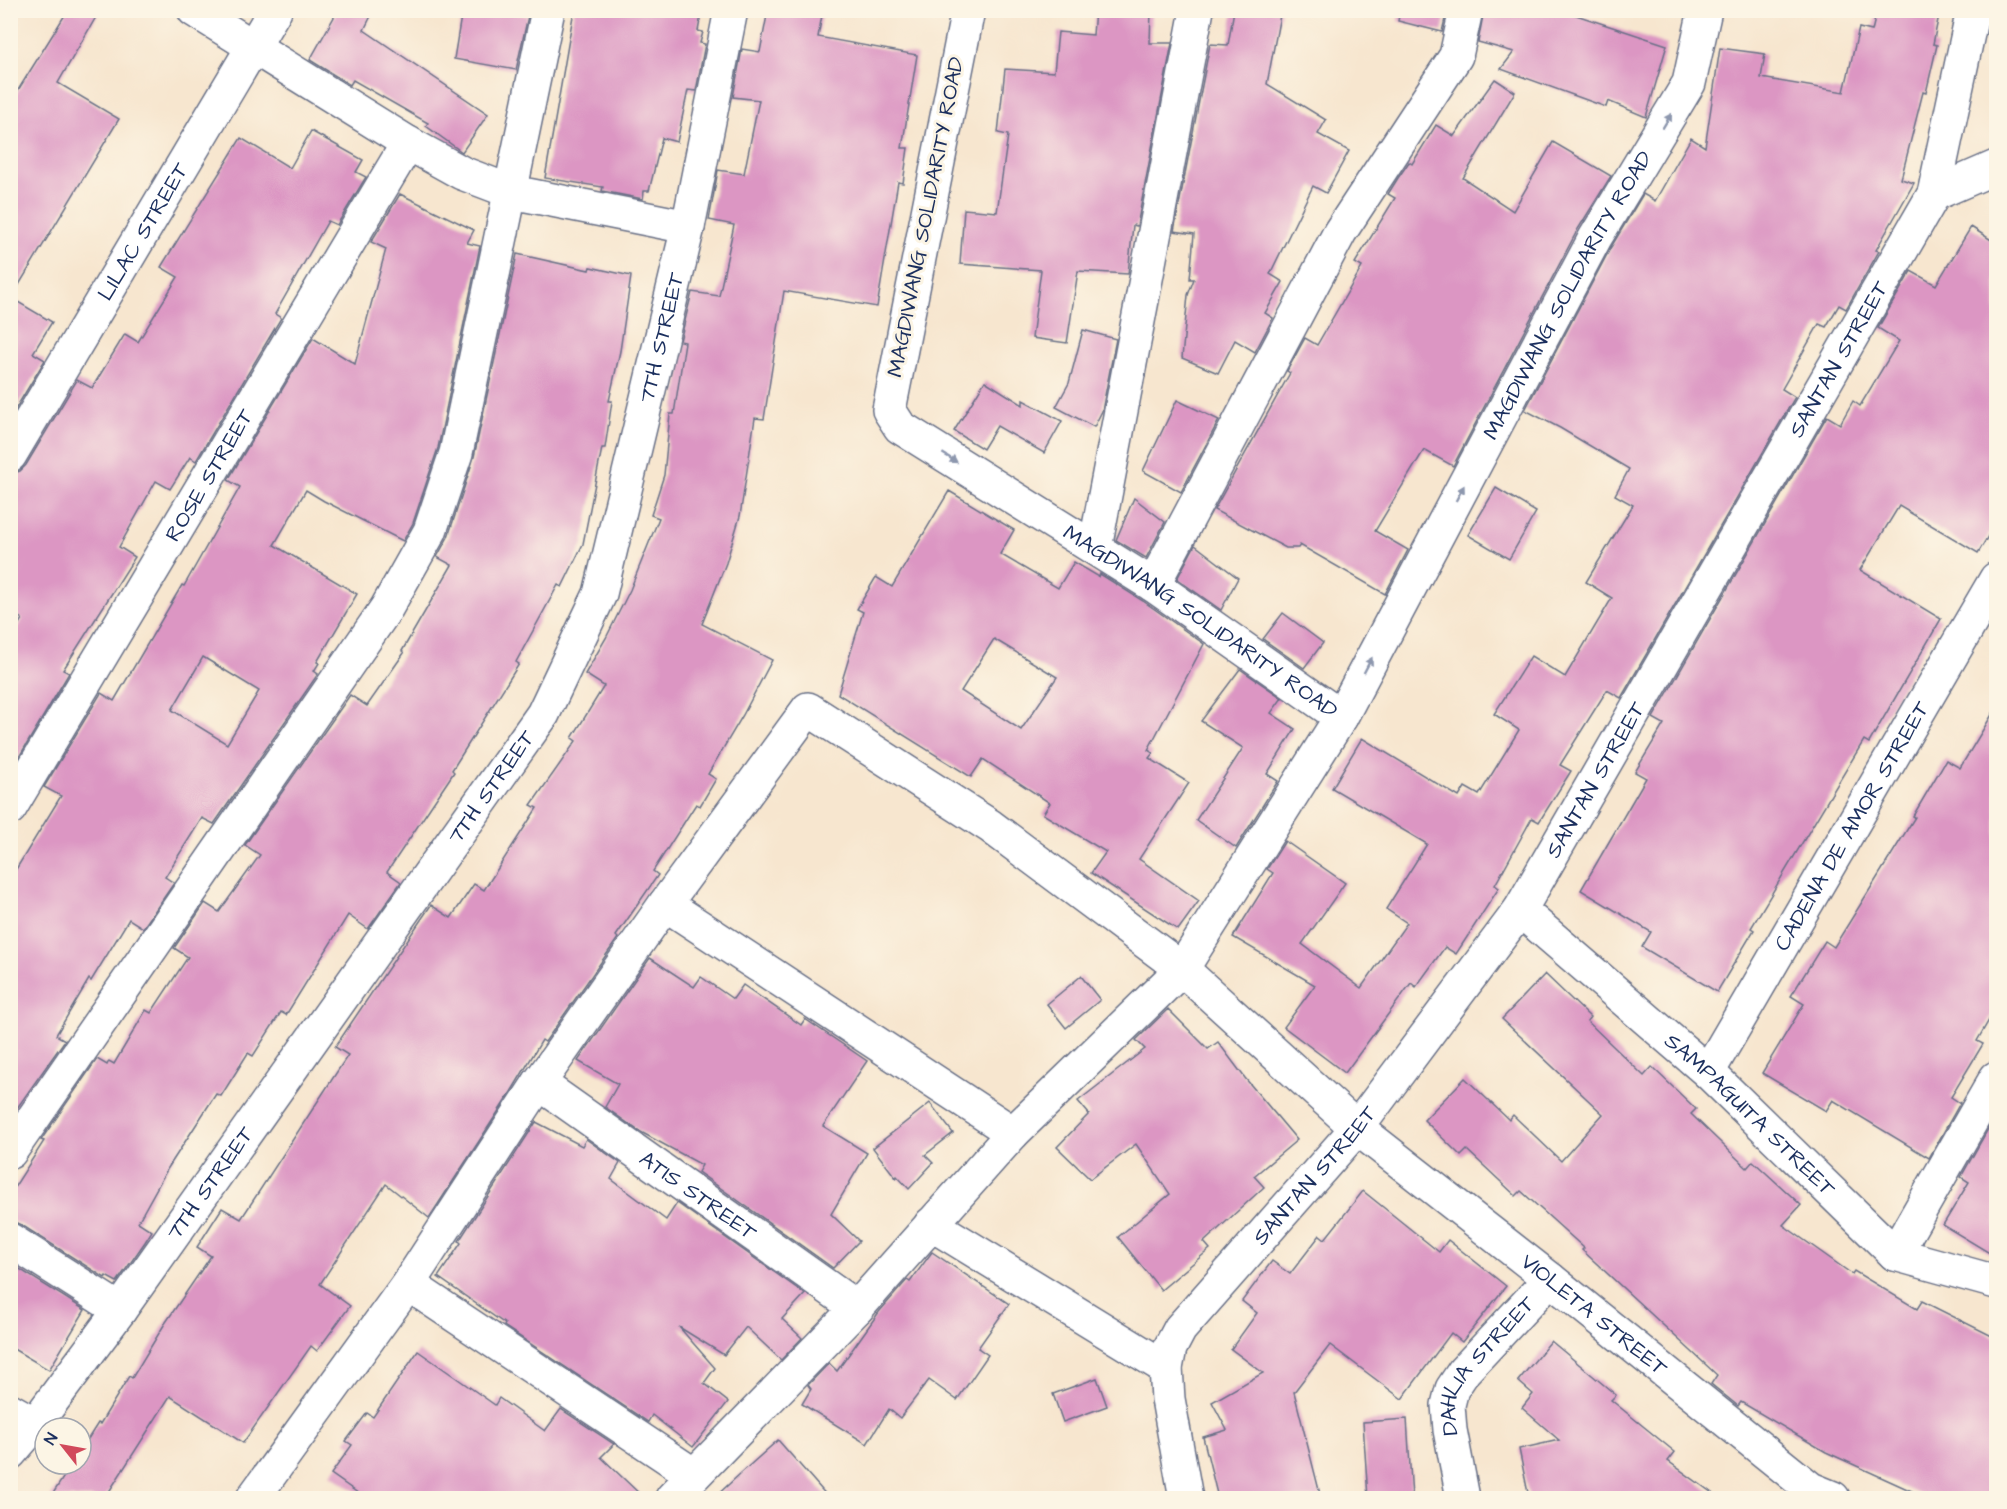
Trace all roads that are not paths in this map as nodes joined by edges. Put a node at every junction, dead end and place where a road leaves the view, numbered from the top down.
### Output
1 (194, 10) edge
2 (275, 10) edge
3 (548, 10) edge
4 (730, 10) edge
5 (968, 10) edge
6 (1197, 10) edge
7 (1466, 10) edge
8 (1705, 10) edge
9 (1973, 10) edge
10 (253, 47) junction
11 (408, 143) junction
12 (1996, 167) edge
13 (512, 192) junction
14 (1934, 194) junction
15 (688, 228) junction
16 (10, 455) edge
17 (1095, 548) junction
18 (1996, 579) edge
19 (1153, 585) junction
20 (1341, 717) junction
21 (10, 808) edge
22 (665, 904) junction
23 (1520, 910) junction
24 (1182, 969) junction
25 (1708, 1072) junction
26 (1996, 1078) edge
27 (539, 1083) junction
28 (1357, 1128) junction
29 (1013, 1133) junction
30 (10, 1152) edge
31 (931, 1224) junction
32 (10, 1240) edge
33 (1895, 1254) junction
34 (1550, 1279) junction
35 (1996, 1282) edge
36 (408, 1284) junction
37 (857, 1308) junction
38 (120, 1310) junction
39 (1166, 1368) junction
40 (23, 1417) edge
41 (10, 1453) edge
42 (694, 1475) junction
43 (253, 1498) edge
44 (672, 1498) edge
45 (1186, 1498) edge
46 (1463, 1498) edge
47 (1833, 1498) edge

1 - 10 street
2 - 10 street, LILAC STREET
3 - 13 street
4 - 15 street, 7TH STREET
5 -> 17 street, MAGDIWANG SOLIDARITY ROAD
6 - 17 street
7 - 19 street
20 -> 8 street, MAGDIWANG SOLIDARITY ROAD
9 - 14 street, SANTAN STREET
10 - 11 street
10 - 16 street, LILAC STREET
11 - 13 street
11 - 21 street, ROSE STREET
12 - 14 street
13 - 15 street
13 - 30 street
14 - 23 street, SANTAN STREET
15 - 38 street, 7TH STREET
17 - 19 street, MAGDIWANG SOLIDARITY ROAD
18 - 25 street, CADENA DE AMOR STREET
19 - 20 street, MAGDIWANG SOLIDARITY ROAD
20 - 24 street
22 - 24 street, VIOLETA STREET
22 - 27 street
22 - 29 street
23 - 25 street, SAMPAGUITA STREET
23 - 28 street, SANTAN STREET
24 - 28 street, VIOLETA STREET
24 - 29 street
25 - 33 street, SAMPAGUITA STREET
26 - 33 street
27 - 36 street
27 - 37 street, ATIS STREET
28 - 34 street, VIOLETA STREET
28 - 39 street, SANTAN STREET
29 - 31 street
31 - 37 street
31 - 39 street
32 - 38 street
33 - 35 street, SAMPAGUITA STREET
34 - 46 street, DAHLIA STREET
34 - 47 street, VIOLETA STREET
36 - 42 street
36 - 43 street
37 - 42 street
38 - 40 street, 7TH STREET
39 - 45 street, SANTAN STREET
40 - 41 street, 7TH STREET
42 - 44 street

